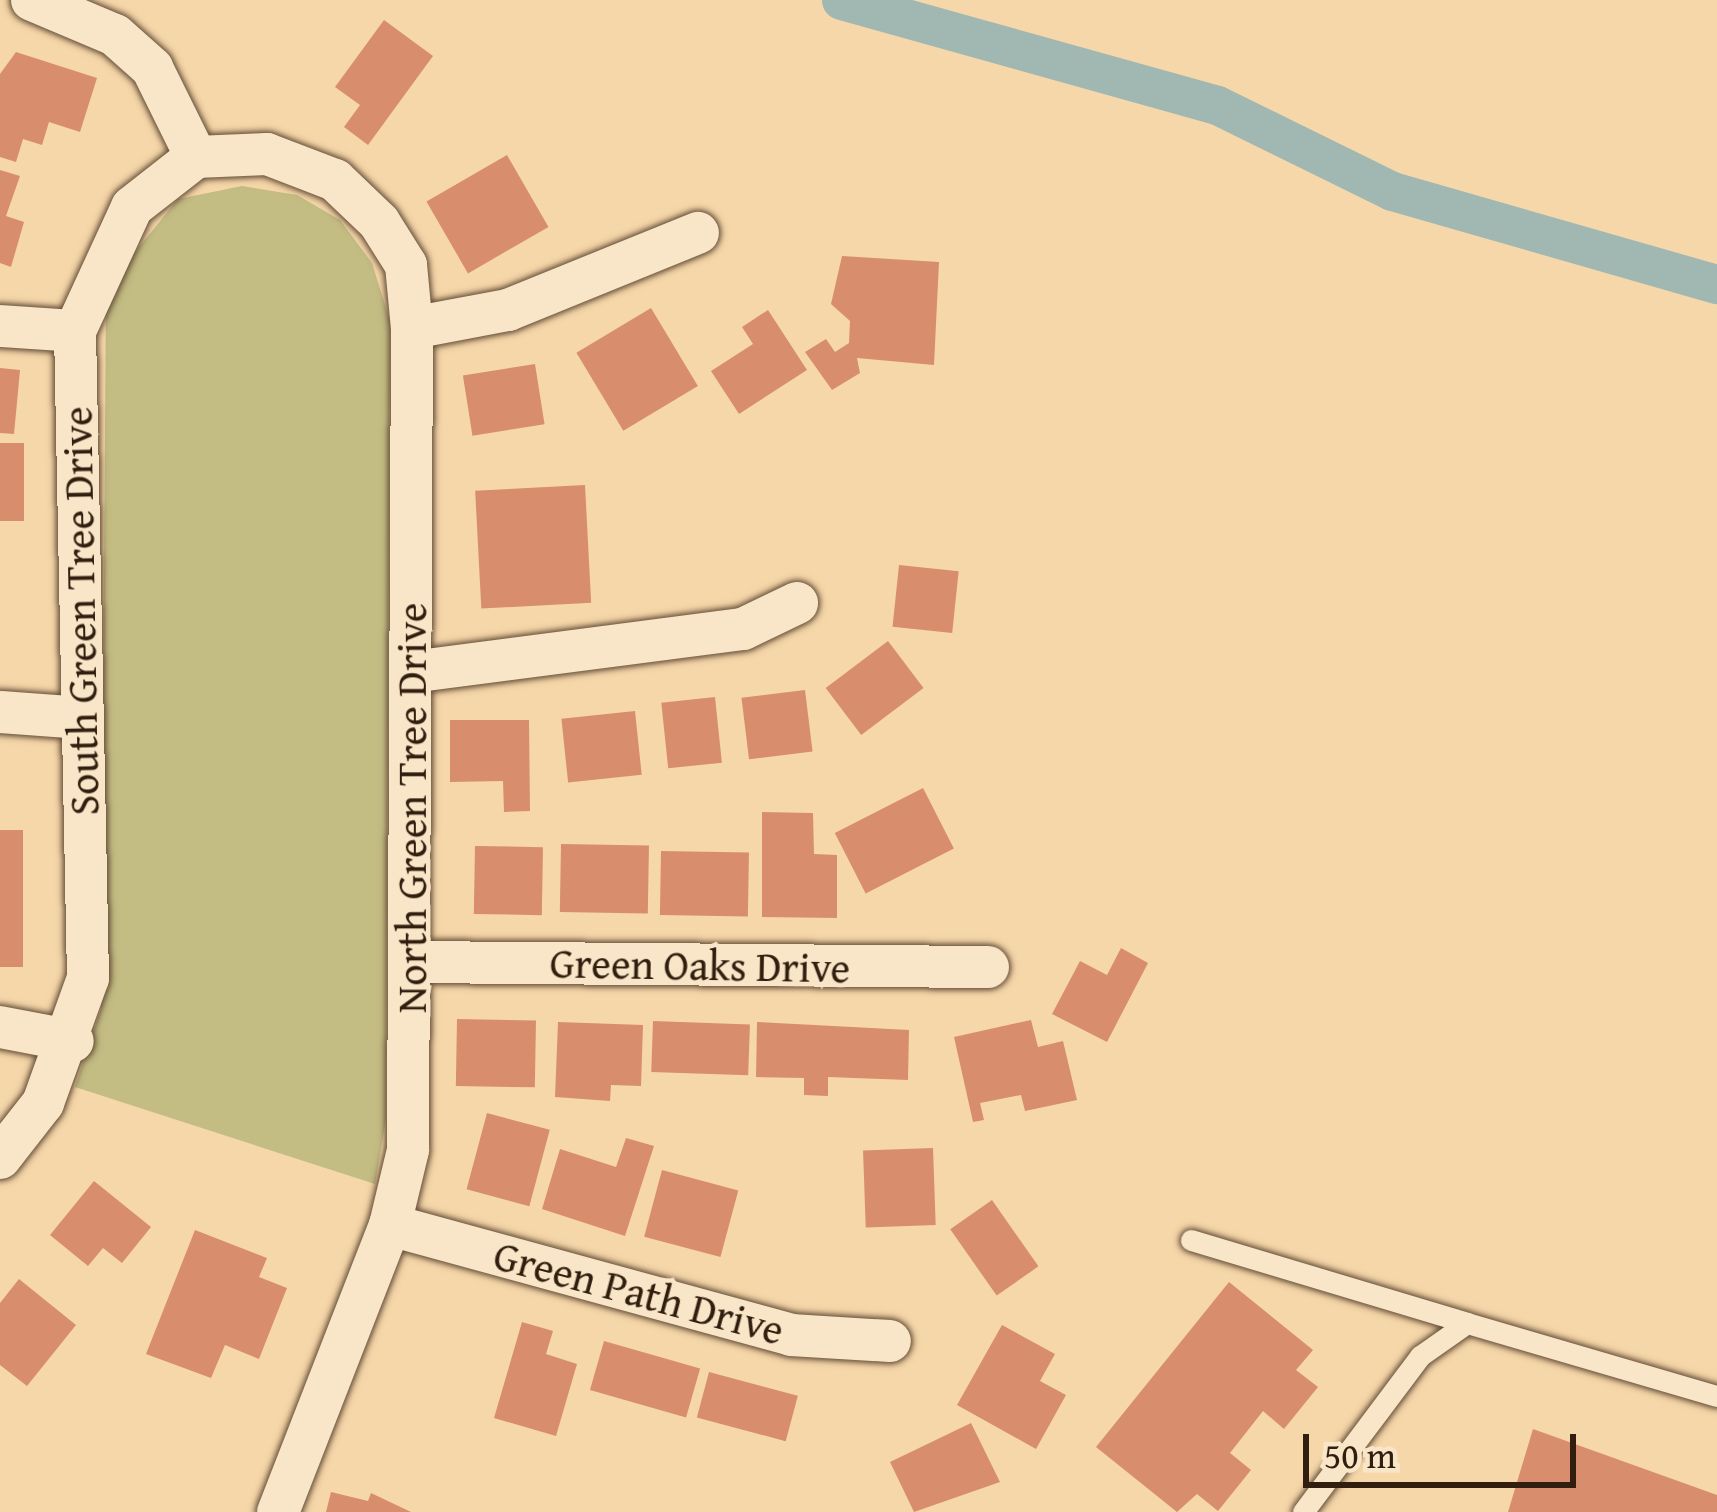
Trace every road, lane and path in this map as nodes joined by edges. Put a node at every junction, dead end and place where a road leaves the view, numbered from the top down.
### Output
1 (32, 0) edge
2 (196, 158) junction
3 (698, 233) dead end
4 (0, 326) edge
5 (412, 328) junction
6 (75, 331) junction
7 (796, 603) dead end
8 (411, 672) junction
9 (0, 712) edge
10 (82, 718) junction
11 (412, 962) junction
12 (988, 967) dead end
13 (0, 1027) edge
14 (73, 1041) junction
15 (0, 1157) edge
16 (390, 1225) junction
17 (1192, 1240) dead end
18 (1467, 1323) junction
19 (890, 1341) dead end
20 (1717, 1396) edge
21 (278, 1512) edge
22 (1303, 1512) edge

1 - 2 street
2 - 5 street, North Green Tree Drive
2 - 6 street, South Green Tree Drive
3 - 5 street
4 - 6 street
5 - 8 street, North Green Tree Drive
6 - 10 street, South Green Tree Drive
7 - 8 street
8 - 11 street, North Green Tree Drive
9 - 10 street
10 - 14 street, South Green Tree Drive
11 - 12 street, Green Oaks Drive
11 - 16 street, North Green Tree Drive
13 - 14 street
14 - 15 street, South Green Tree Drive
16 - 19 street, Green Path Drive
16 - 21 street, North Green Tree Drive
17 - 18 lane
18 - 20 lane
18 - 22 lane

